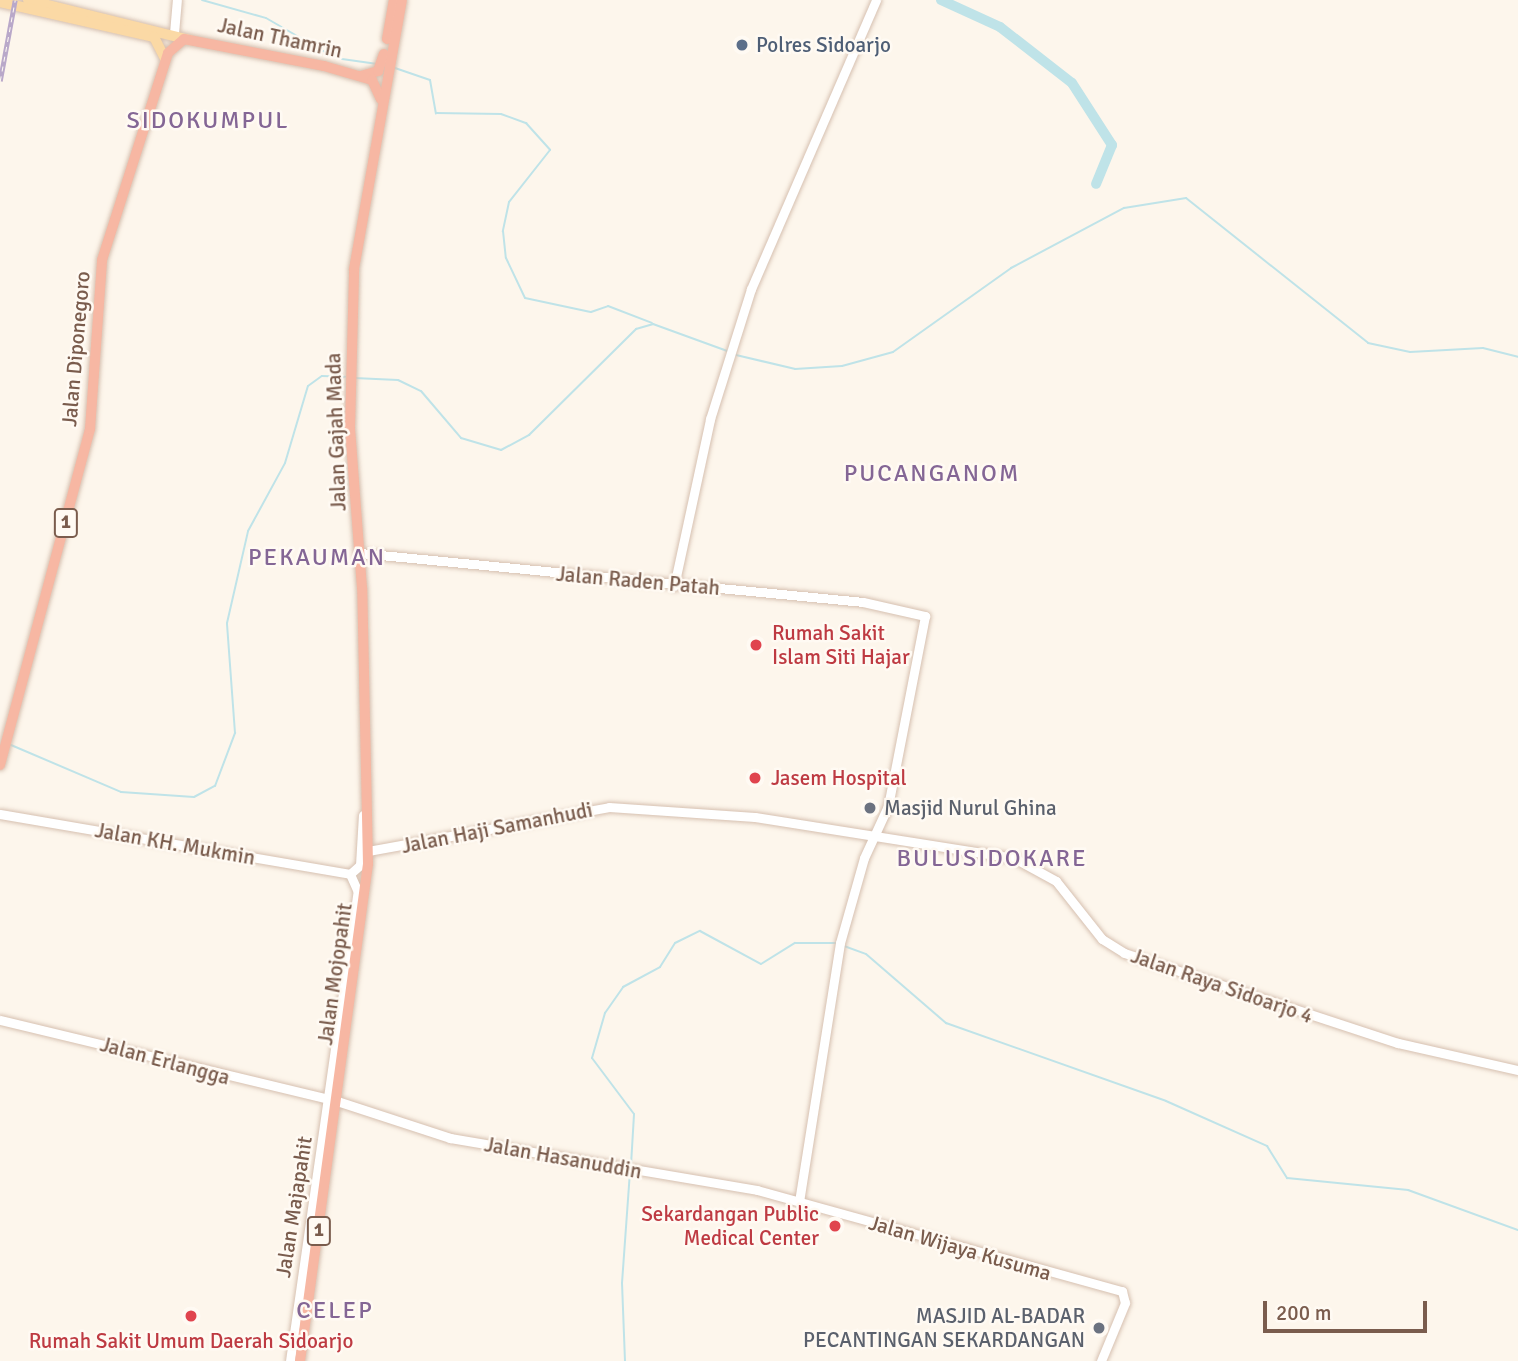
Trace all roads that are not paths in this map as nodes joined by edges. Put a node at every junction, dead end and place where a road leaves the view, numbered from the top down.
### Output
1 (28, 0) edge
2 (177, 0) edge
3 (394, 0) edge
4 (402, 0) edge
5 (876, 0) edge
6 (0, 2) edge
7 (174, 33) junction
8 (149, 36) junction
9 (190, 40) junction
10 (165, 59) junction
11 (387, 65) junction
12 (365, 75) junction
13 (381, 101) junction
14 (360, 553) junction
15 (674, 586) junction
16 (0, 765) edge
17 (364, 806) junction
18 (0, 814) edge
19 (876, 838) junction
20 (368, 851) junction
21 (350, 874) junction
22 (0, 1020) edge
23 (1518, 1070) edge
24 (334, 1100) junction
25 (799, 1201) junction
26 (290, 1361) edge
27 (300, 1361) edge
28 (1101, 1361) edge

1 - 7 main road
2 - 7 main road
3 - 11 highway, 1
4 - 11 highway, 1
5 - 15 main road
6 - 8 main road
7 - 8 main road
7 - 9 main road
8 - 10 main road
9 - 10 highway, Jalan Thamrin
9 - 12 highway, Jalan Thamrin
10 - 16 highway, Jalan Diponegoro / 1
11 - 12 highway, 1
11 - 13 highway, 1
12 - 13 highway, Jalan Thamrin
13 - 14 highway, Jalan Gajah Mada / 1
14 - 15 main road, Jalan Raden Patah
14 - 17 highway, Jalan Gajah Mada / 1
15 - 19 main road, Jalan Raden Patah
17 - 20 highway, Jalan Gajah Mada / 1
17 - 21 main road, Jalan Gajah Mada
18 - 21 main road, Jalan KH. Mukmin
19 - 20 main road, Jalan Haji Samanhudi
19 - 23 main road, Jalan Raya Sidoarjo 4
19 - 25 main road
20 - 24 highway, Jalan Mojopahit / 1
21 - 24 main road, Jalan Mojopahit
22 - 24 main road, Jalan Erlangga
24 - 25 main road, Jalan Hasanuddin
24 - 26 main road, Jalan Majapahit
24 - 27 highway, Jalan Majapahit / 1
25 - 28 main road, Jalan Wijaya Kusuma

